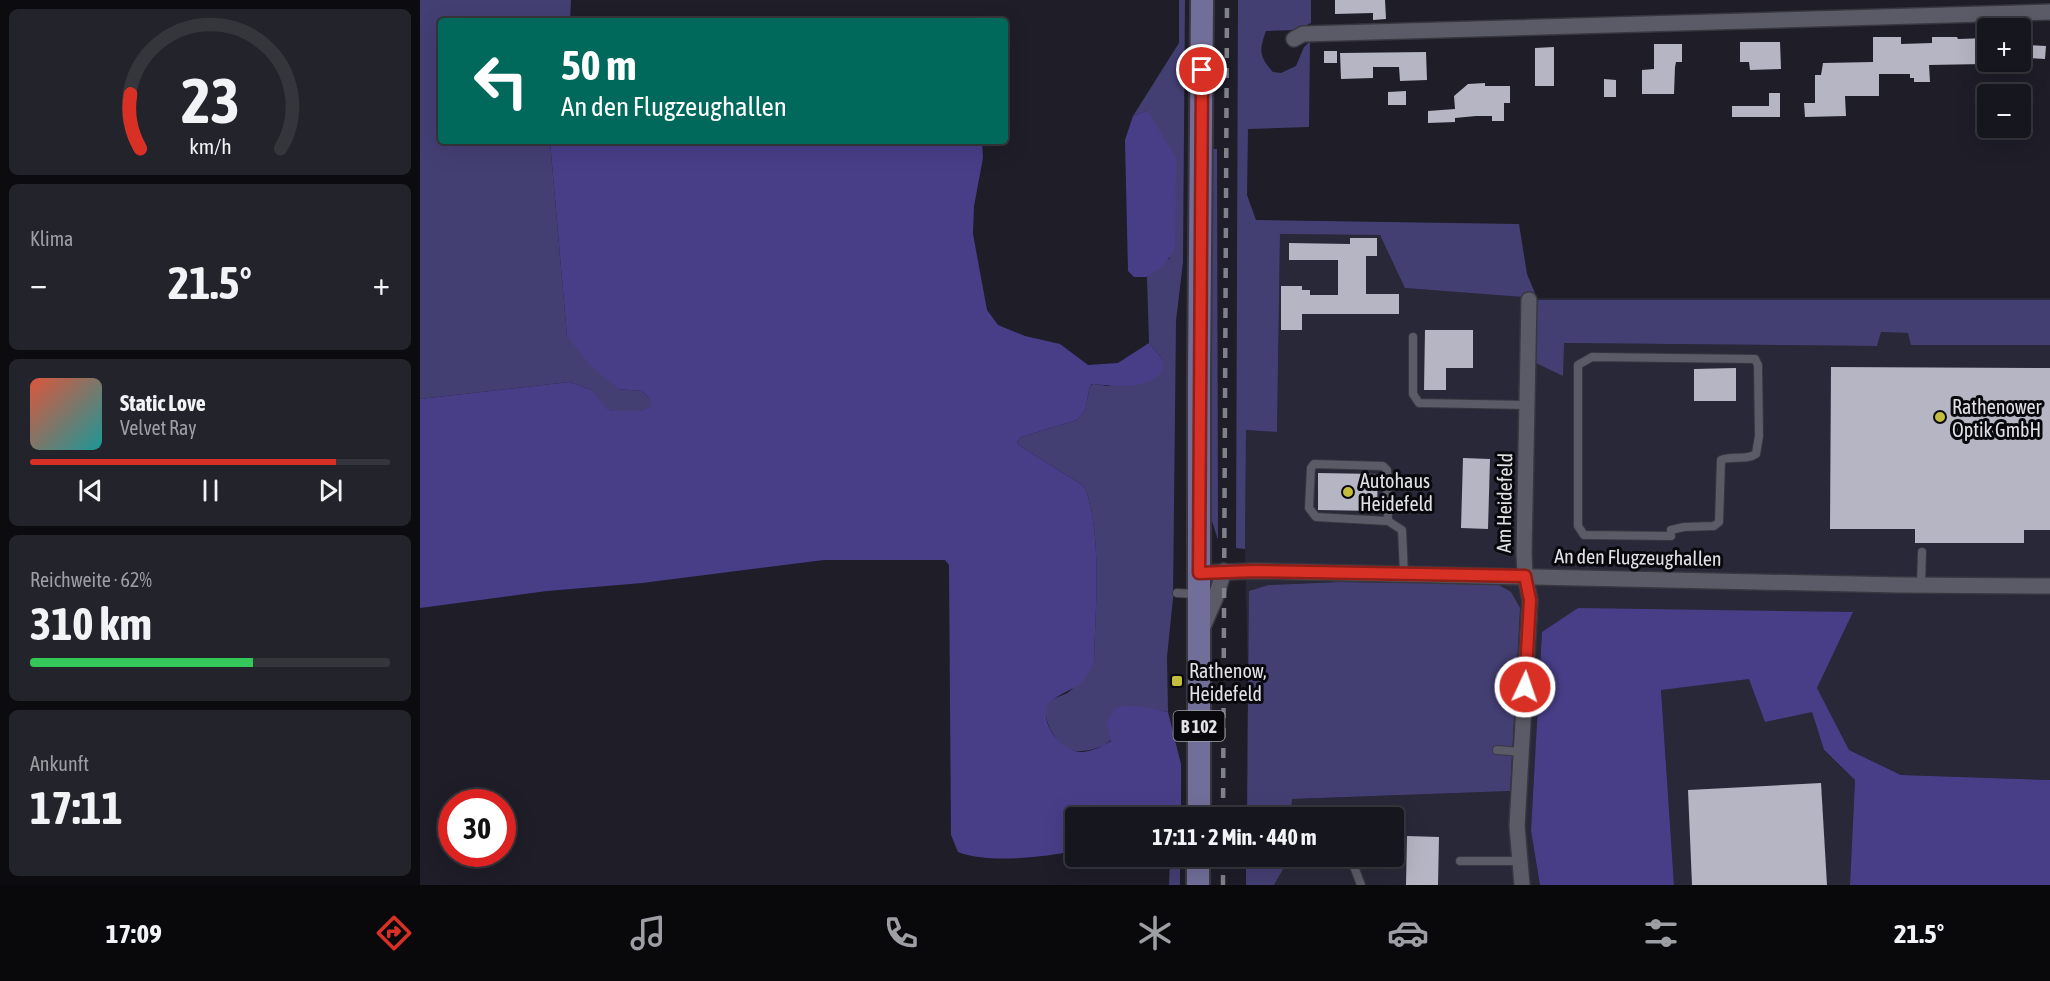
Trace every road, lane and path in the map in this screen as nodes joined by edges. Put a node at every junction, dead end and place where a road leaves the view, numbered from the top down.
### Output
1 (1202, 0) edge
2 (2050, 12) edge
3 (1294, 39) dead end
4 (1529, 300) dead end
5 (1413, 337) dead end
6 (1526, 405) junction
7 (1388, 521) junction
8 (1671, 533) joint
9 (1922, 552) dead end
10 (1224, 571) junction
11 (1404, 574) junction
12 (1525, 576) junction
13 (1199, 584) junction
14 (1921, 585) junction
15 (2050, 586) edge
16 (1177, 593) dead end
17 (1199, 634) junction
18 (1497, 750) dead end
19 (1521, 752) junction
20 (1199, 807) edge
21 (1460, 861) dead end
22 (1519, 861) junction
23 (1198, 867) edge
24 (1354, 867) edge
25 (1198, 885) edge
26 (1361, 885) edge
27 (1522, 885) edge

1 - 13 main road, B 102
2 - 3 street
4 - 6 street, Am Heidefeld
5 - 6 lane
6 - 12 street, Am Heidefeld
7 - 7 lane
7 - 11 lane
8 - 8 lane
9 - 14 lane
10 - 11 street, An den Flugzeughallen
10 - 13 street, An den Flugzeughallen
10 - 17 street
11 - 12 street, An den Flugzeughallen
12 - 14 street, An den Flugzeughallen
12 - 19 street, Am Heidefeld
13 - 16 lane
13 - 17 main road, B 102
14 - 15 street, An den Flugzeughallen
17 - 20 main road, B 102
18 - 19 lane
19 - 22 street, Am Heidefeld
21 - 22 lane
22 - 27 street, Am Heidefeld
23 - 25 main road
24 - 26 lane

